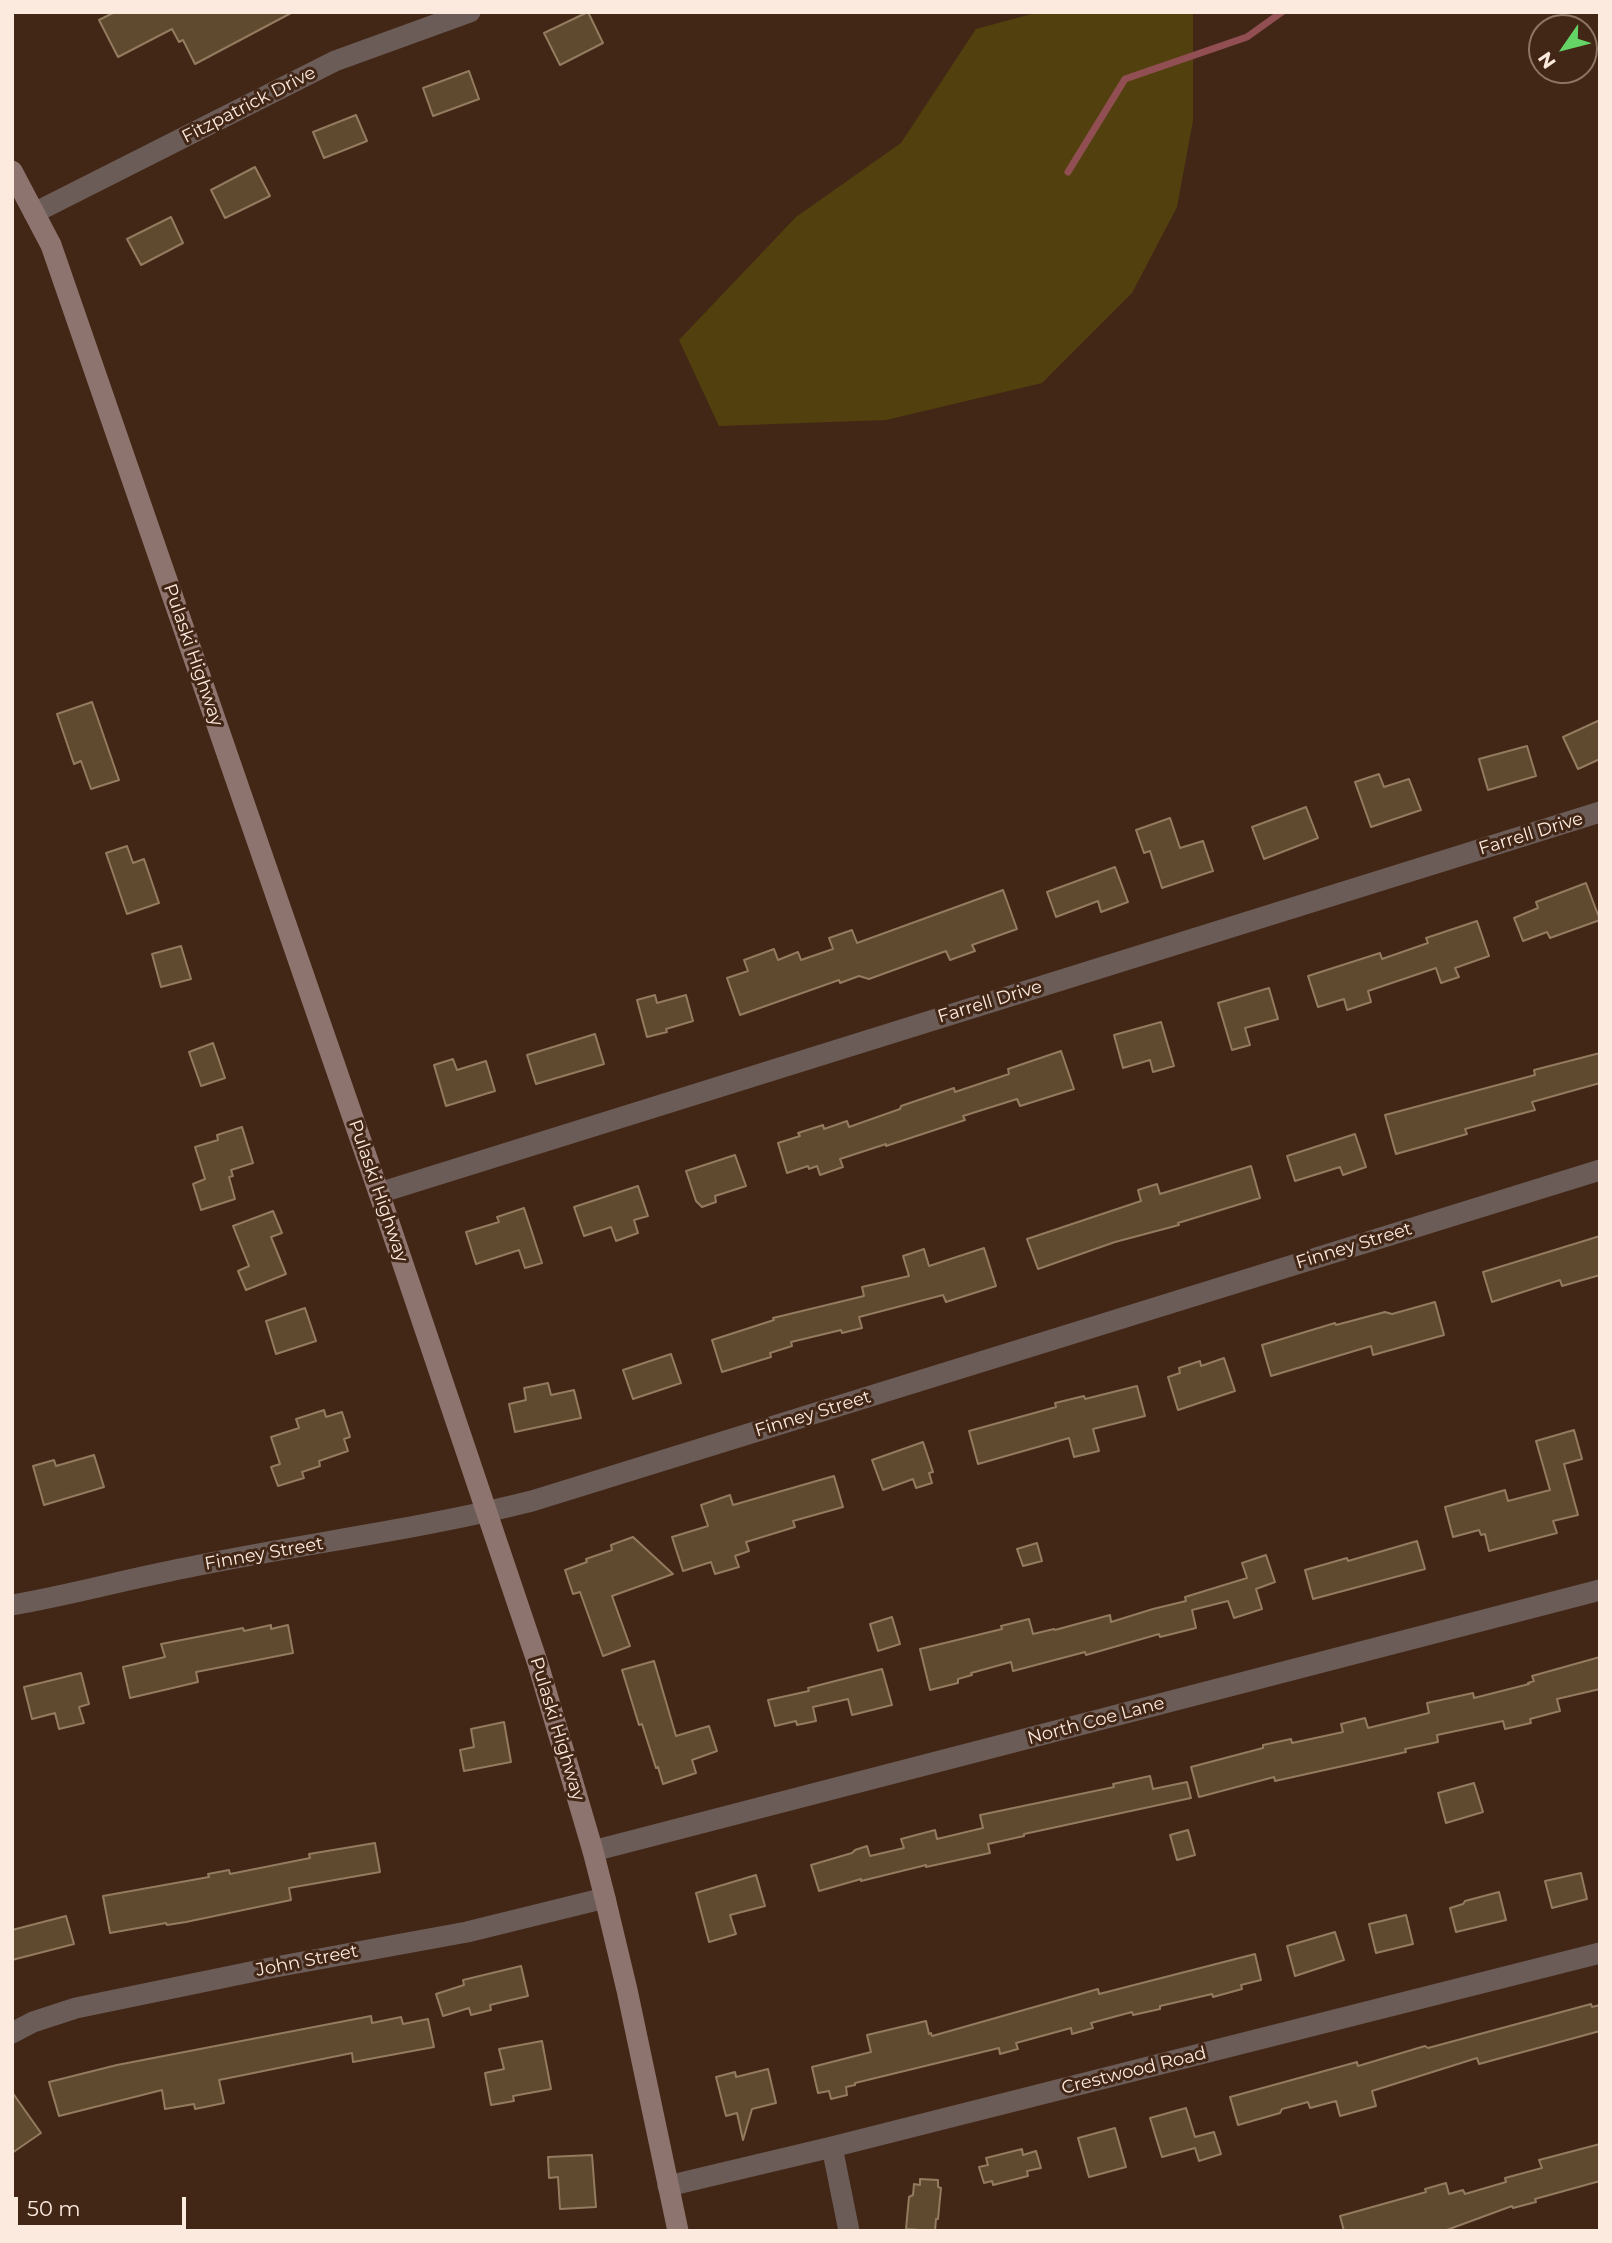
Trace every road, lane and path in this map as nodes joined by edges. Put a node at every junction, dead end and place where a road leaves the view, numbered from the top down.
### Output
1 (470, 12) edge
2 (12, 172) edge
3 (34, 213) junction
4 (1600, 812) edge
5 (1600, 1170) edge
6 (379, 1193) junction
7 (488, 1512) junction
8 (1600, 1590) edge
9 (12, 1605) edge
10 (593, 1851) junction
11 (605, 1898) junction
12 (1600, 1953) edge
13 (12, 2033) edge
14 (832, 2147) junction
15 (668, 2186) junction
16 (678, 2231) edge
17 (849, 2231) edge

1 - 3 street, Fitzpatrick Drive
2 - 3 main road, Pulaski Highway
3 - 6 main road, Pulaski Highway
4 - 6 street, Farrell Drive
5 - 7 street, Finney Street
6 - 7 main road, Pulaski Highway
7 - 9 street, Finney Street
7 - 10 main road, Pulaski Highway
8 - 10 street, North Coe Lane
10 - 11 main road, Pulaski Highway
11 - 13 street, John Street
11 - 15 main road, Pulaski Highway
12 - 14 street, Crestwood Road
14 - 15 street, Crestwood Road
14 - 17 street
15 - 16 main road, Pulaski Highway

